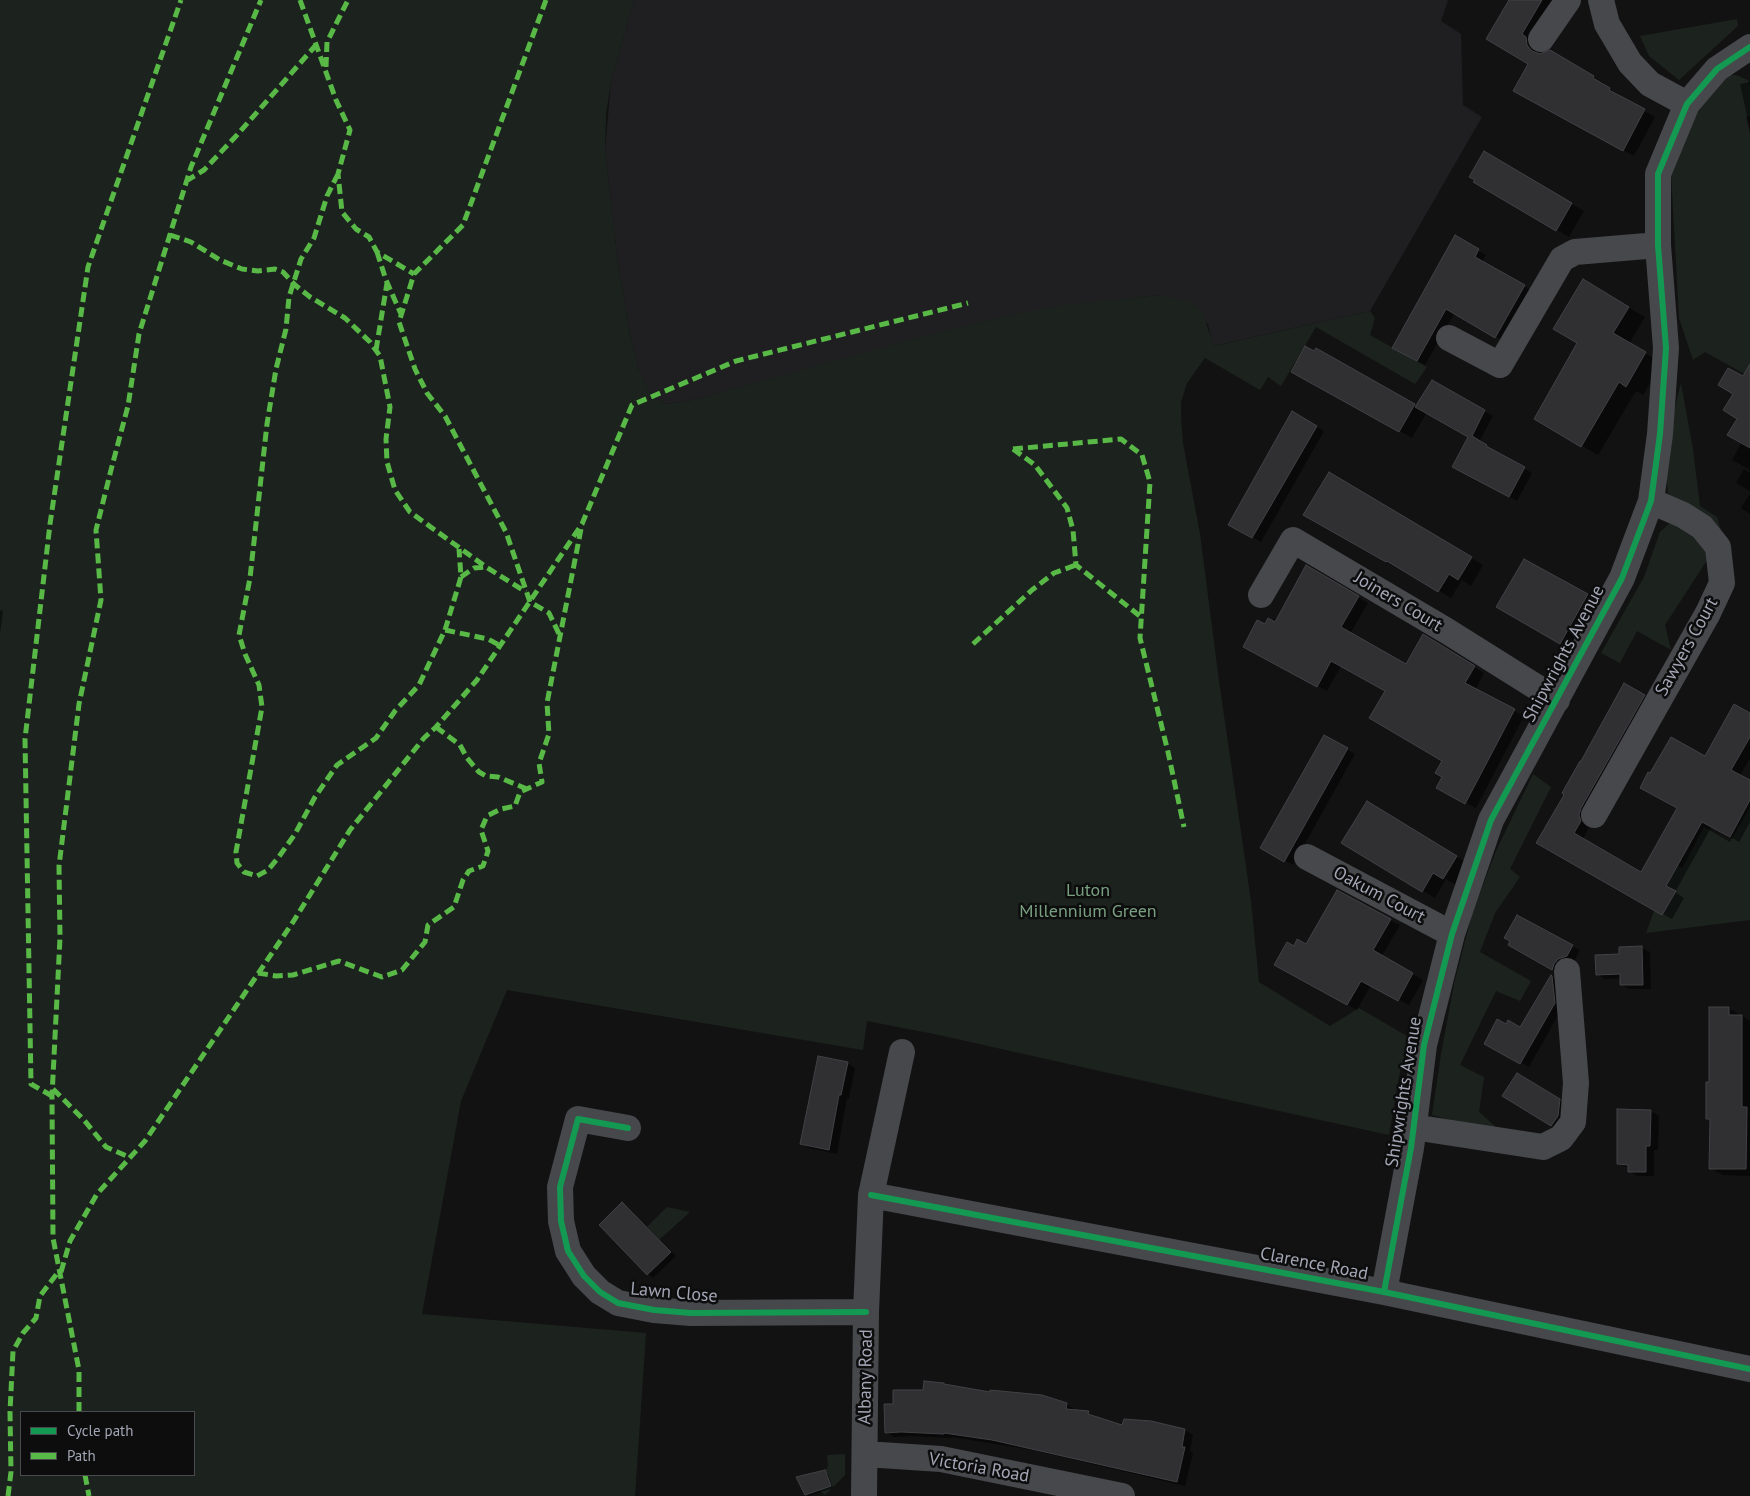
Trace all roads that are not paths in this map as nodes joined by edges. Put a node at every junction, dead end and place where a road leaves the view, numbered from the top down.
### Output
1 (1568, 0) edge
2 (1601, 0) edge
3 (1541, 38) dead end
4 (1750, 47) edge
5 (1687, 104) junction
6 (1658, 244) junction
7 (1449, 338) dead end
8 (1651, 501) junction
9 (1260, 595) dead end
10 (1557, 700) junction
11 (1594, 815) dead end
12 (1306, 857) dead end
13 (1452, 934) junction
14 (1567, 971) dead end
15 (902, 1052) dead end
16 (1413, 1127) junction
17 (628, 1128) dead end
18 (871, 1195) junction
19 (1384, 1292) junction
20 (866, 1312) junction
21 (1750, 1368) edge
22 (865, 1454) junction
23 (1059, 1489) edge
24 (864, 1496) edge
25 (1122, 1496) edge

1 - 3 street
2 - 5 street
4 - 5 street, Shipwrights Avenue
5 - 6 street, Shipwrights Avenue
6 - 7 street
6 - 8 street, Shipwrights Avenue
8 - 10 street, Shipwrights Avenue
8 - 11 street, Sawyers Court
9 - 10 street, Joiners Court
10 - 13 street, Shipwrights Avenue
12 - 13 street, Oakum Court
13 - 16 street, Shipwrights Avenue
14 - 16 street
15 - 18 street, Albany Road
16 - 19 street, Shipwrights Avenue
17 - 20 street, Lawn Close
18 - 19 street, Clarence Road
18 - 20 street, Albany Road
19 - 21 street, Clarence Road
20 - 22 street, Albany Road
22 - 23 street, Victoria Road
22 - 24 street, Albany Road
23 - 25 street, Victoria Road

